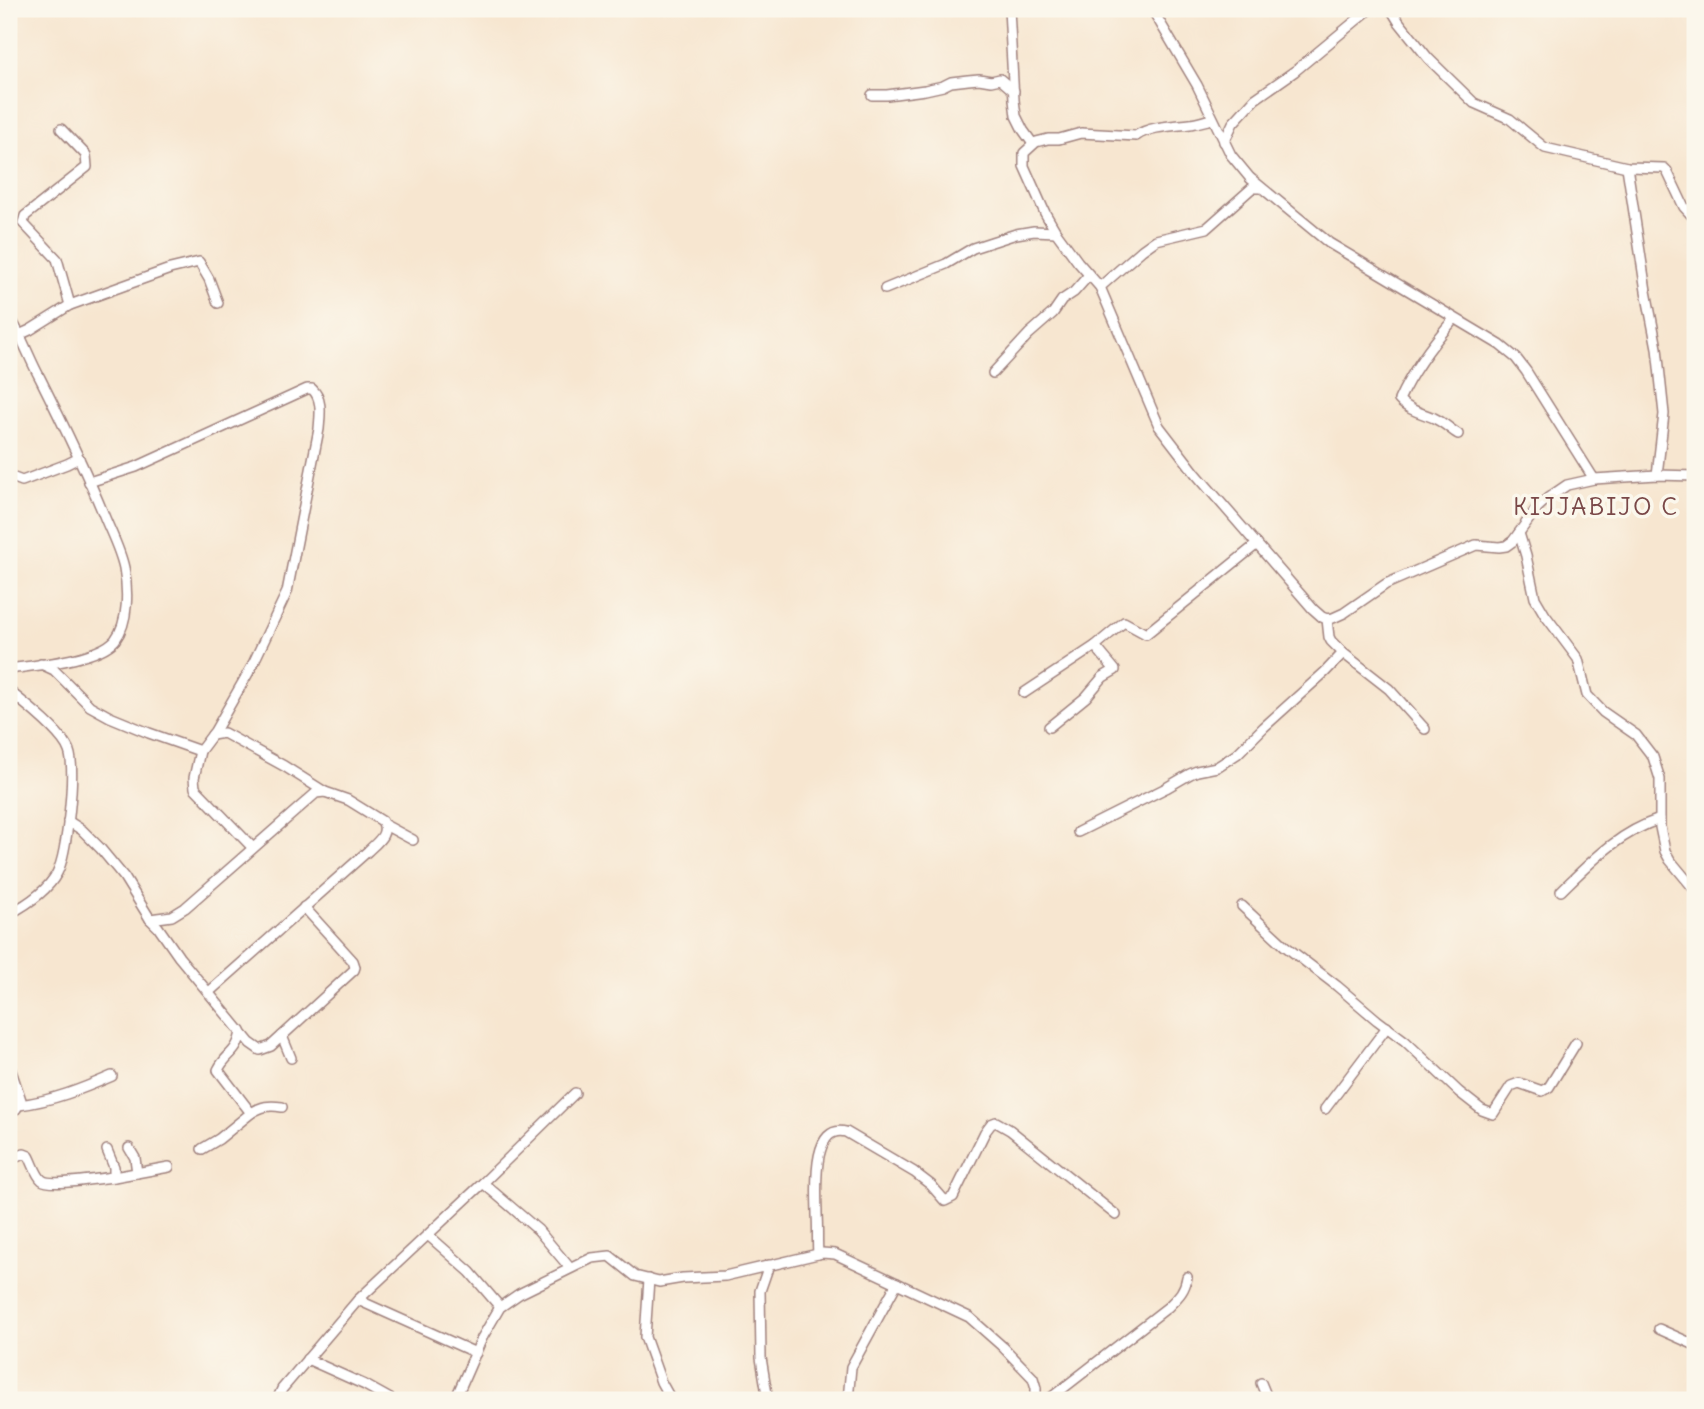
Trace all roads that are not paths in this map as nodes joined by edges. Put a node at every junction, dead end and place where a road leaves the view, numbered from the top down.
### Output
1 (1009, 9) edge
2 (1152, 9) edge
3 (1370, 9) edge
4 (1391, 9) edge
5 (1014, 91) junction
6 (872, 95) dead end
7 (1213, 119) junction
8 (61, 129) dead end
9 (1224, 142) junction
10 (1033, 144) junction
11 (1627, 167) junction
12 (1260, 188) junction
13 (1695, 219) edge
14 (1056, 232) junction
15 (1090, 275) junction
16 (1100, 287) junction
17 (885, 289) dead end
18 (218, 303) dead end
19 (70, 304) junction
20 (9, 316) edge
21 (1454, 319) junction
22 (19, 335) junction
23 (993, 373) dead end
24 (1458, 434) dead end
25 (79, 458) junction
26 (1657, 475) junction
27 (1695, 475) edge
28 (9, 476) edge
29 (1594, 479) junction
30 (89, 482) junction
31 (1519, 533) junction
32 (1257, 544) junction
33 (1327, 619) junction
34 (1095, 646) junction
35 (1343, 653) junction
36 (41, 664) junction
37 (9, 669) edge
38 (9, 691) edge
39 (1024, 693) dead end
40 (1049, 727) dead end
41 (1425, 729) dead end
42 (212, 735) junction
43 (200, 751) junction
44 (325, 792) junction
45 (1660, 819) junction
46 (68, 821) junction
47 (385, 825) junction
48 (1078, 831) dead end
49 (413, 841) dead end
50 (253, 848) junction
51 (1695, 890) edge
52 (1561, 891) dead end
53 (1242, 906) dead end
54 (304, 907) junction
55 (9, 914) edge
56 (150, 919) junction
57 (209, 992) junction
58 (1387, 1027) junction
59 (241, 1031) junction
60 (282, 1036) junction
61 (1576, 1043) dead end
62 (291, 1058) dead end
63 (9, 1065) edge
64 (112, 1076) dead end
65 (575, 1093) dead end
66 (19, 1105) junction
67 (282, 1107) dead end
68 (1325, 1109) dead end
69 (9, 1111) edge
70 (251, 1113) junction
71 (129, 1148) dead end
72 (202, 1149) dead end
73 (107, 1150) dead end
74 (9, 1160) edge
75 (169, 1167) dead end
76 (138, 1173) junction
77 (114, 1177) junction
78 (484, 1183) junction
79 (1115, 1215) dead end
80 (428, 1235) junction
81 (818, 1254) junction
82 (769, 1265) junction
83 (570, 1268) junction
84 (1187, 1277) dead end
85 (649, 1279) junction
86 (897, 1283) junction
87 (358, 1300) junction
88 (500, 1307) junction
89 (1659, 1329) dead end
90 (1695, 1345) edge
91 (476, 1353) junction
92 (307, 1359) junction
93 (1261, 1382) dead end
94 (277, 1400) edge
95 (392, 1400) edge
96 (456, 1400) edge
97 (671, 1400) edge
98 (768, 1400) edge
99 (848, 1400) edge
100 (1036, 1400) edge
101 (1048, 1400) edge
102 (1268, 1400) edge

1 - 5 street
2 - 7 street
3 - 9 street
4 - 11 street
5 - 6 street
5 - 10 street
7 - 9 street
7 - 10 street
8 - 19 street
9 - 12 street
10 - 14 street
11 - 13 street
11 - 26 street
12 - 16 street
12 - 21 street
14 - 15 street
14 - 17 street
15 - 16 street
15 - 23 street
16 - 32 street
18 - 19 street
19 - 22 street
20 - 22 street
21 - 24 street
21 - 29 street
22 - 25 street
25 - 28 street
25 - 30 street
26 - 27 street
26 - 29 street
29 - 31 street
30 - 36 street
30 - 42 street
31 - 33 street
31 - 45 street
32 - 33 street
32 - 34 street
33 - 35 street
34 - 39 street
34 - 40 street
35 - 41 street
35 - 48 street
36 - 37 street
36 - 43 street
38 - 46 street
42 - 43 street
42 - 44 street
43 - 50 street
44 - 47 street
44 - 50 street
45 - 51 street
45 - 52 street
46 - 55 street
46 - 56 street
47 - 49 street
47 - 54 street
50 - 56 street
53 - 58 street
54 - 57 street
54 - 60 street
56 - 57 street
57 - 59 street
58 - 61 street
58 - 68 street
59 - 60 street
59 - 70 street
60 - 62 street
63 - 66 street
64 - 66 street
65 - 78 street
66 - 69 street
67 - 70 street
70 - 72 street
71 - 76 street
73 - 77 street
74 - 77 street
75 - 76 street
76 - 77 street
78 - 80 street
78 - 83 street
79 - 81 street
80 - 87 street
80 - 88 street
81 - 82 street
81 - 86 street
82 - 85 street
82 - 98 street
83 - 85 street
83 - 88 street
84 - 101 street
85 - 97 street
86 - 99 street
86 - 100 street
87 - 91 street
87 - 92 street
88 - 91 street
89 - 90 street
91 - 96 street
92 - 94 street
92 - 95 street
93 - 102 street

